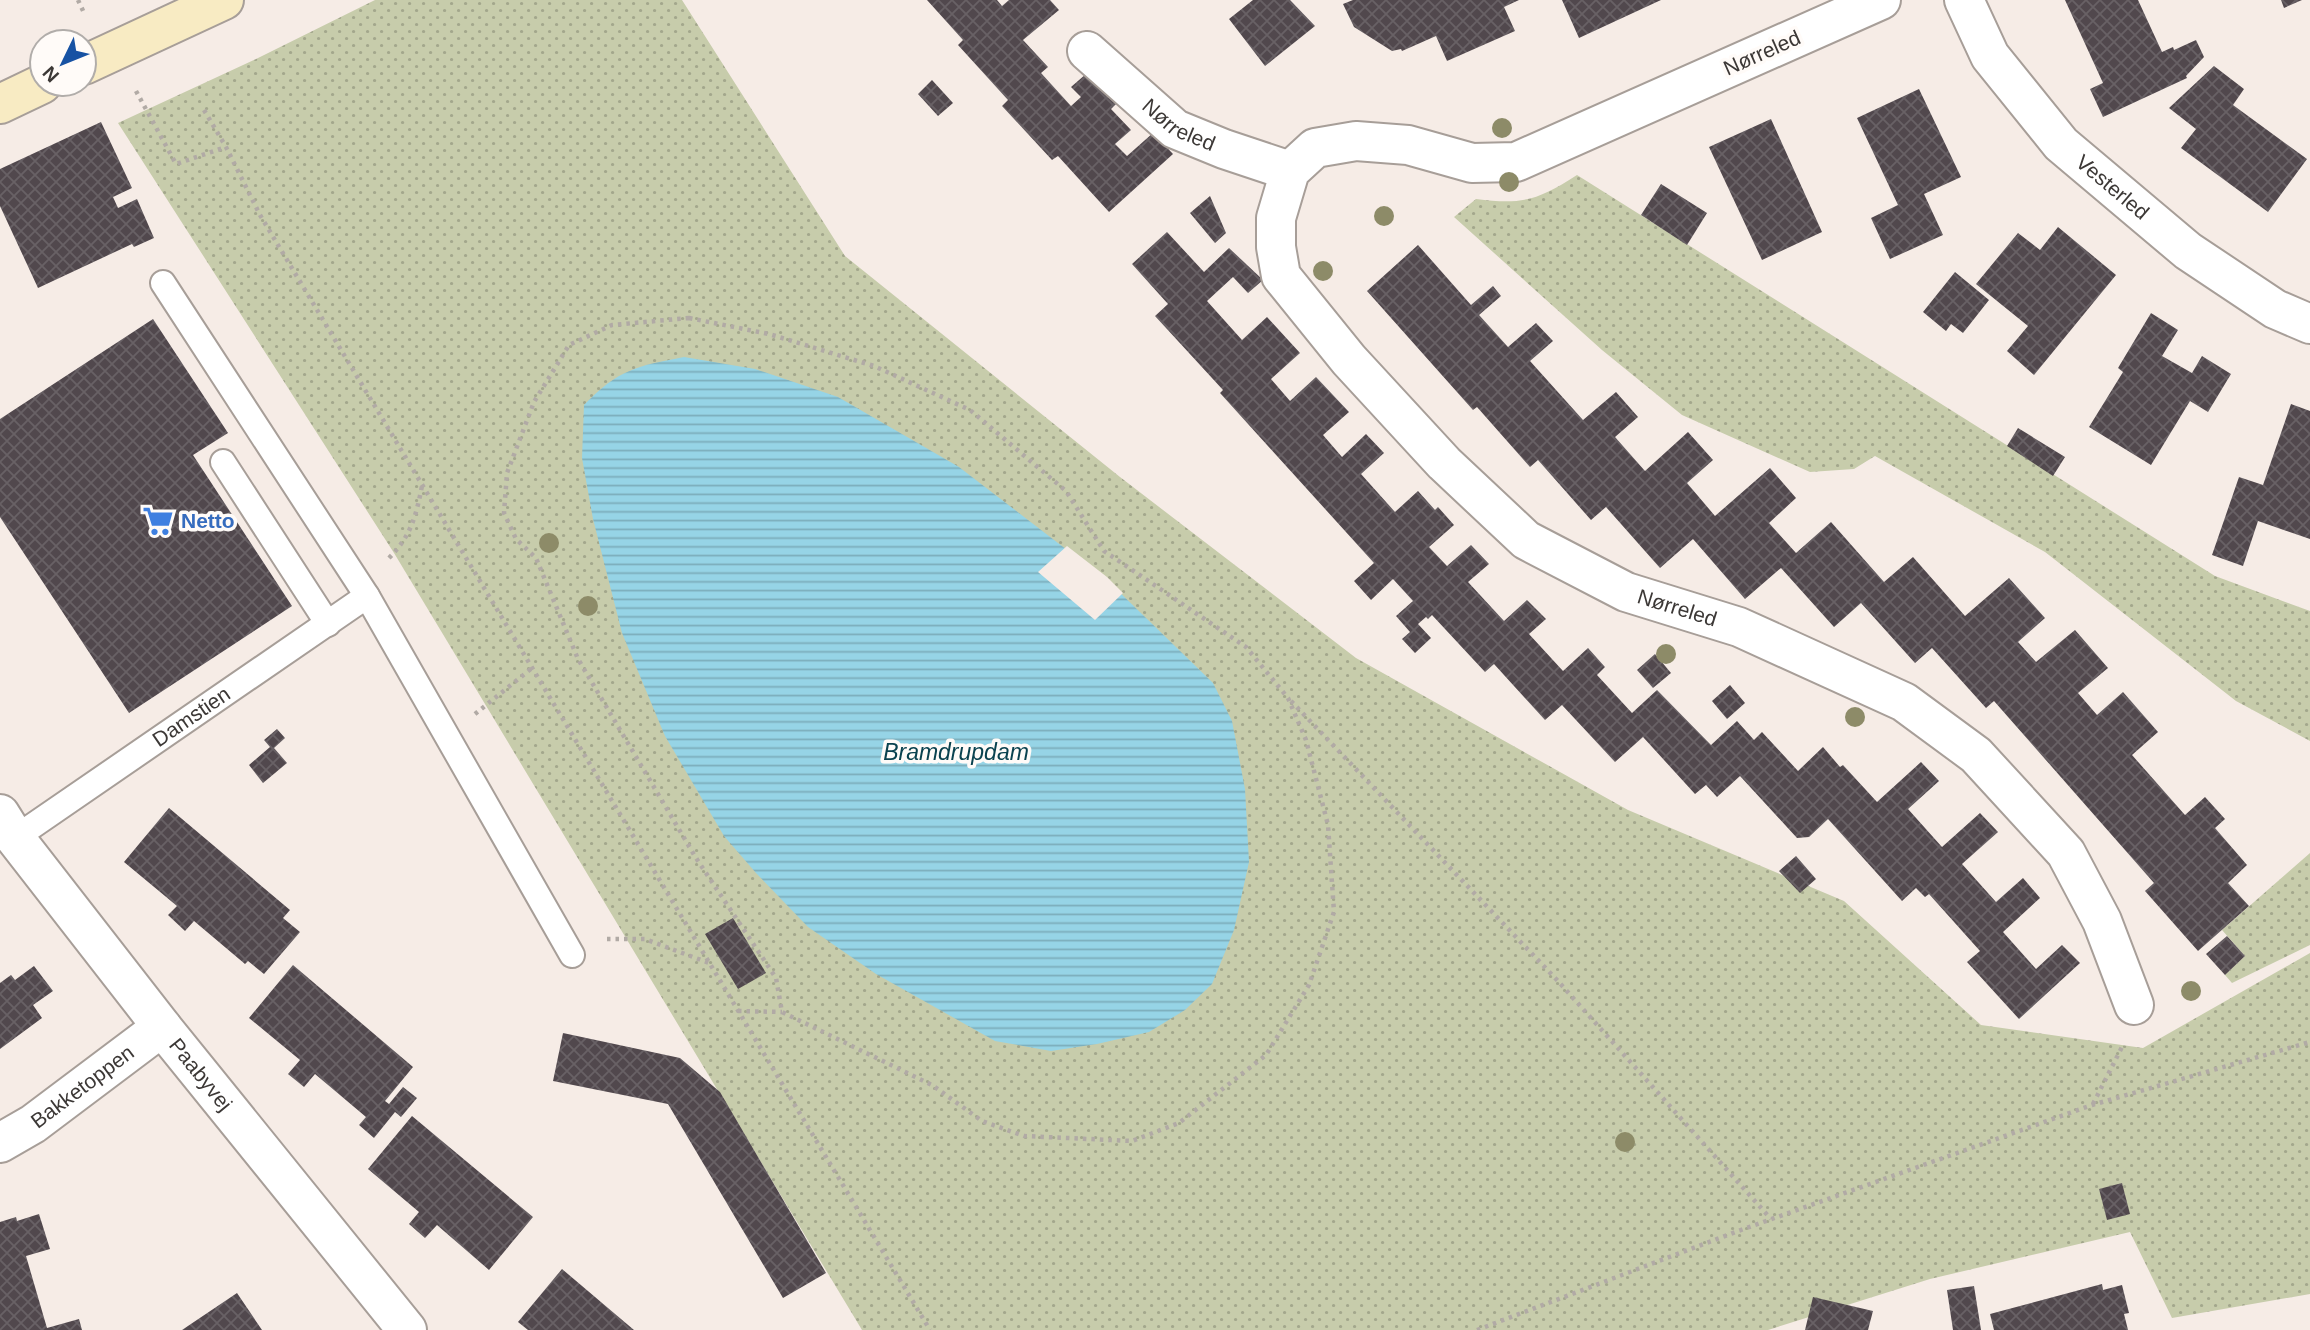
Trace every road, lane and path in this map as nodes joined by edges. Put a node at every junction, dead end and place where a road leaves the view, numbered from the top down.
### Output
1 (224, 0) edge
2 (1881, 0) edge
3 (1964, 0) edge
4 (1087, 51) dead end
5 (99, 58) edge
6 (28, 91) edge
7 (0, 104) edge
8 (205, 110) dead end
9 (226, 147) junction
10 (1290, 171) junction
11 (163, 283) dead end
12 (2310, 324) edge
13 (223, 462) dead end
14 (422, 485) junction
15 (363, 591) junction
16 (328, 624) junction
17 (532, 668) junction
18 (1288, 698) junction
19 (446, 735) junction
20 (8, 826) edge
21 (567, 946) joint
22 (710, 964) junction
23 (2134, 1005) joint
24 (738, 1011) junction
25 (782, 1012) junction
26 (162, 1027) junction
27 (2310, 1042) edge
28 (2092, 1105) junction
29 (0, 1143) edge
30 (1771, 1219) junction
31 (407, 1330) edge
32 (930, 1330) edge
33 (1477, 1330) edge

1 - 5 street
2 - 10 street, Nørreled
3 - 12 street, Vesterled
4 - 10 street, Nørreled
5 - 9 path
6 - 7 street
8 - 9 path
9 - 14 path
10 - 23 street, Nørreled
11 - 15 lane
13 - 16 lane
14 - 15 path
14 - 17 path
15 - 16 lane, Damstien
15 - 19 lane
16 - 20 lane, Damstien
17 - 19 path
17 - 22 path
18 - 25 path
18 - 25 path
18 - 30 path
19 - 21 lane
20 - 26 street, Paabyvej
21 - 22 path
22 - 24 path
23 - 28 path
24 - 25 path
24 - 32 path
26 - 29 street, Bakketoppen
26 - 31 street, Paabyvej
27 - 28 path
28 - 30 path
30 - 33 path

